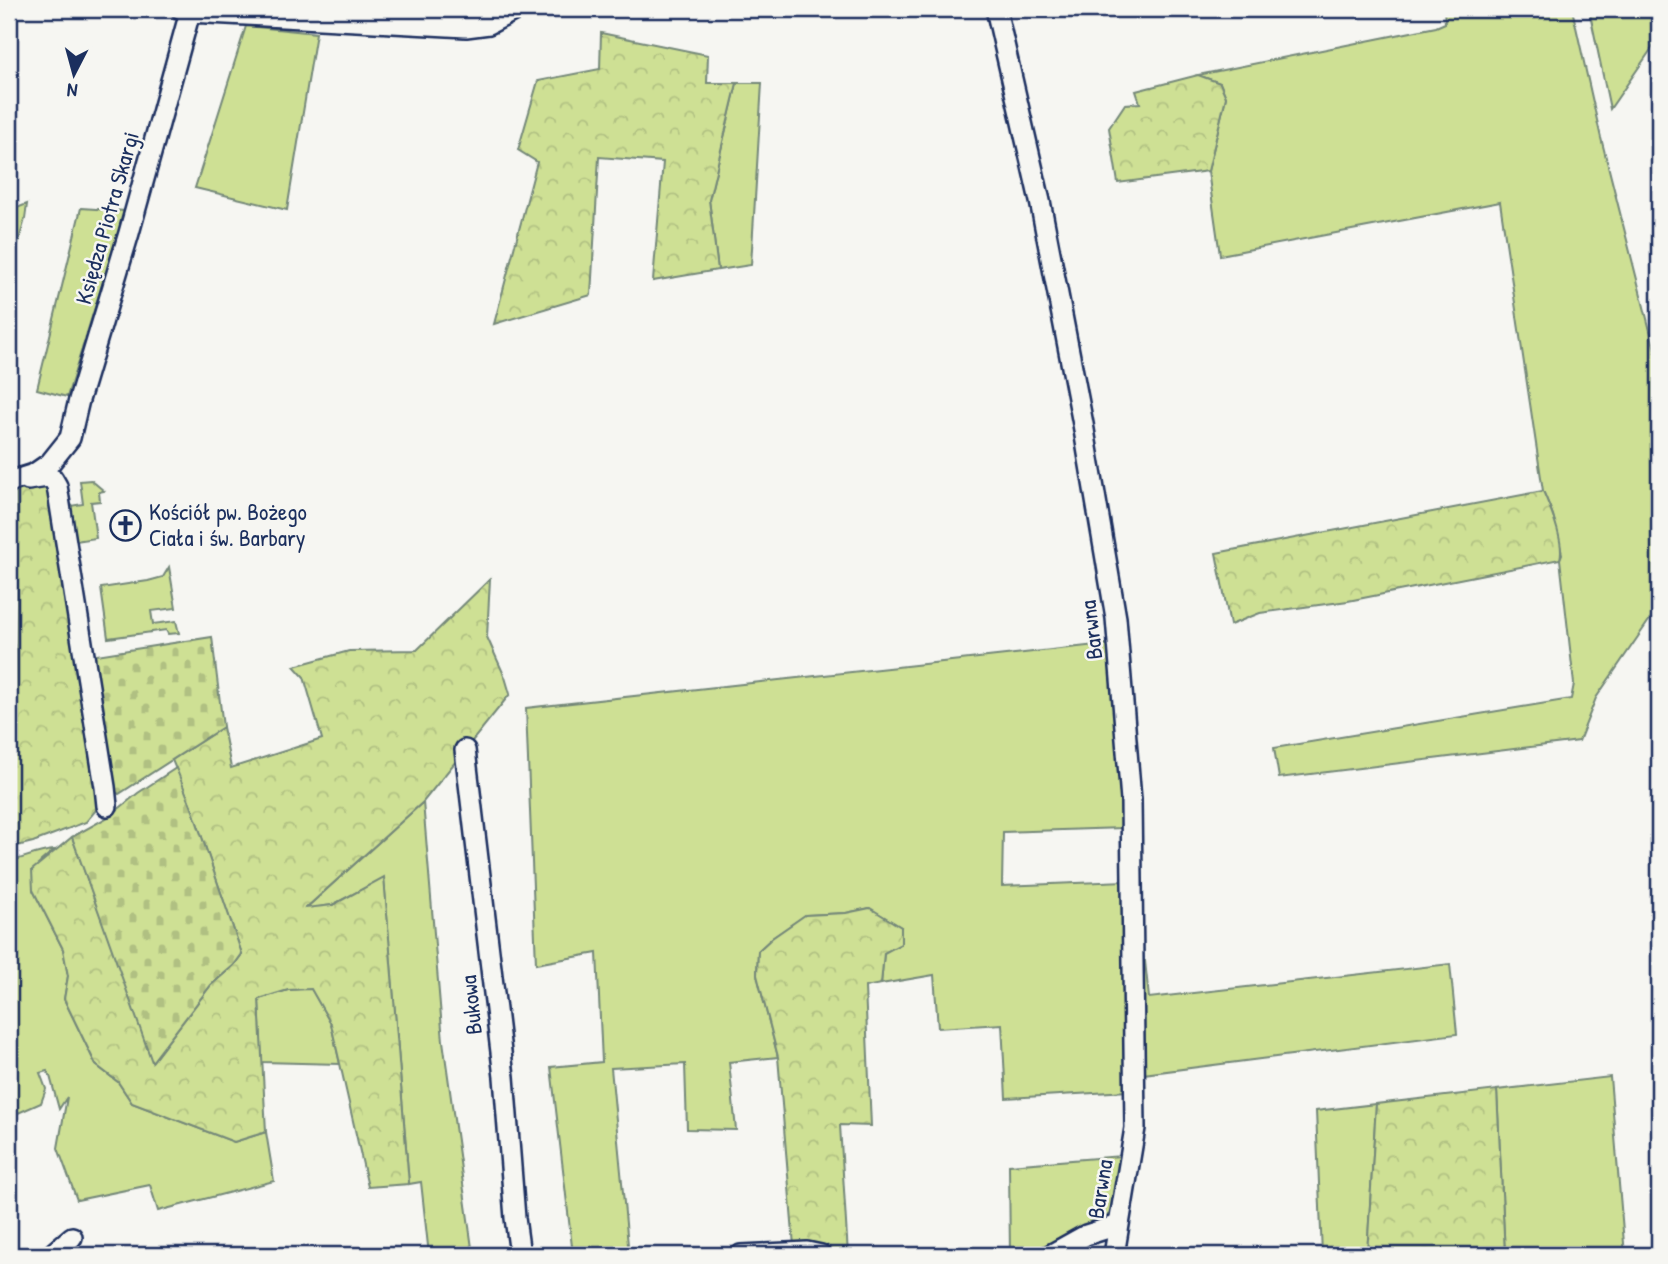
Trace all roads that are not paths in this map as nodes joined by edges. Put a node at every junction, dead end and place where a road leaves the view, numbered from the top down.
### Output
1 (517, 9) edge
2 (996, 9) edge
3 (186, 10) edge
4 (70, 438) junction
5 (11, 482) edge
6 (63, 515) junction
7 (465, 750) dead end
8 (107, 806) dead end
9 (1118, 1225) junction
10 (72, 1237) dead end
11 (51, 1255) edge
12 (520, 1255) edge
13 (741, 1255) edge
14 (821, 1255) edge
15 (1050, 1255) edge
16 (1114, 1255) edge

1 - 3 street
2 - 9 street, Barwna
3 - 4 street, Księdza Piotra Skargi
4 - 5 street, Księdza Piotra Skargi
4 - 6 street, Księdza Piotra Skargi
5 - 6 street, Księdza Piotra Skargi
6 - 8 street, Księdza Piotra Skargi
7 - 12 street, Bukowa
9 - 15 street
9 - 16 street, Barwna
10 - 11 street
13 - 14 street

